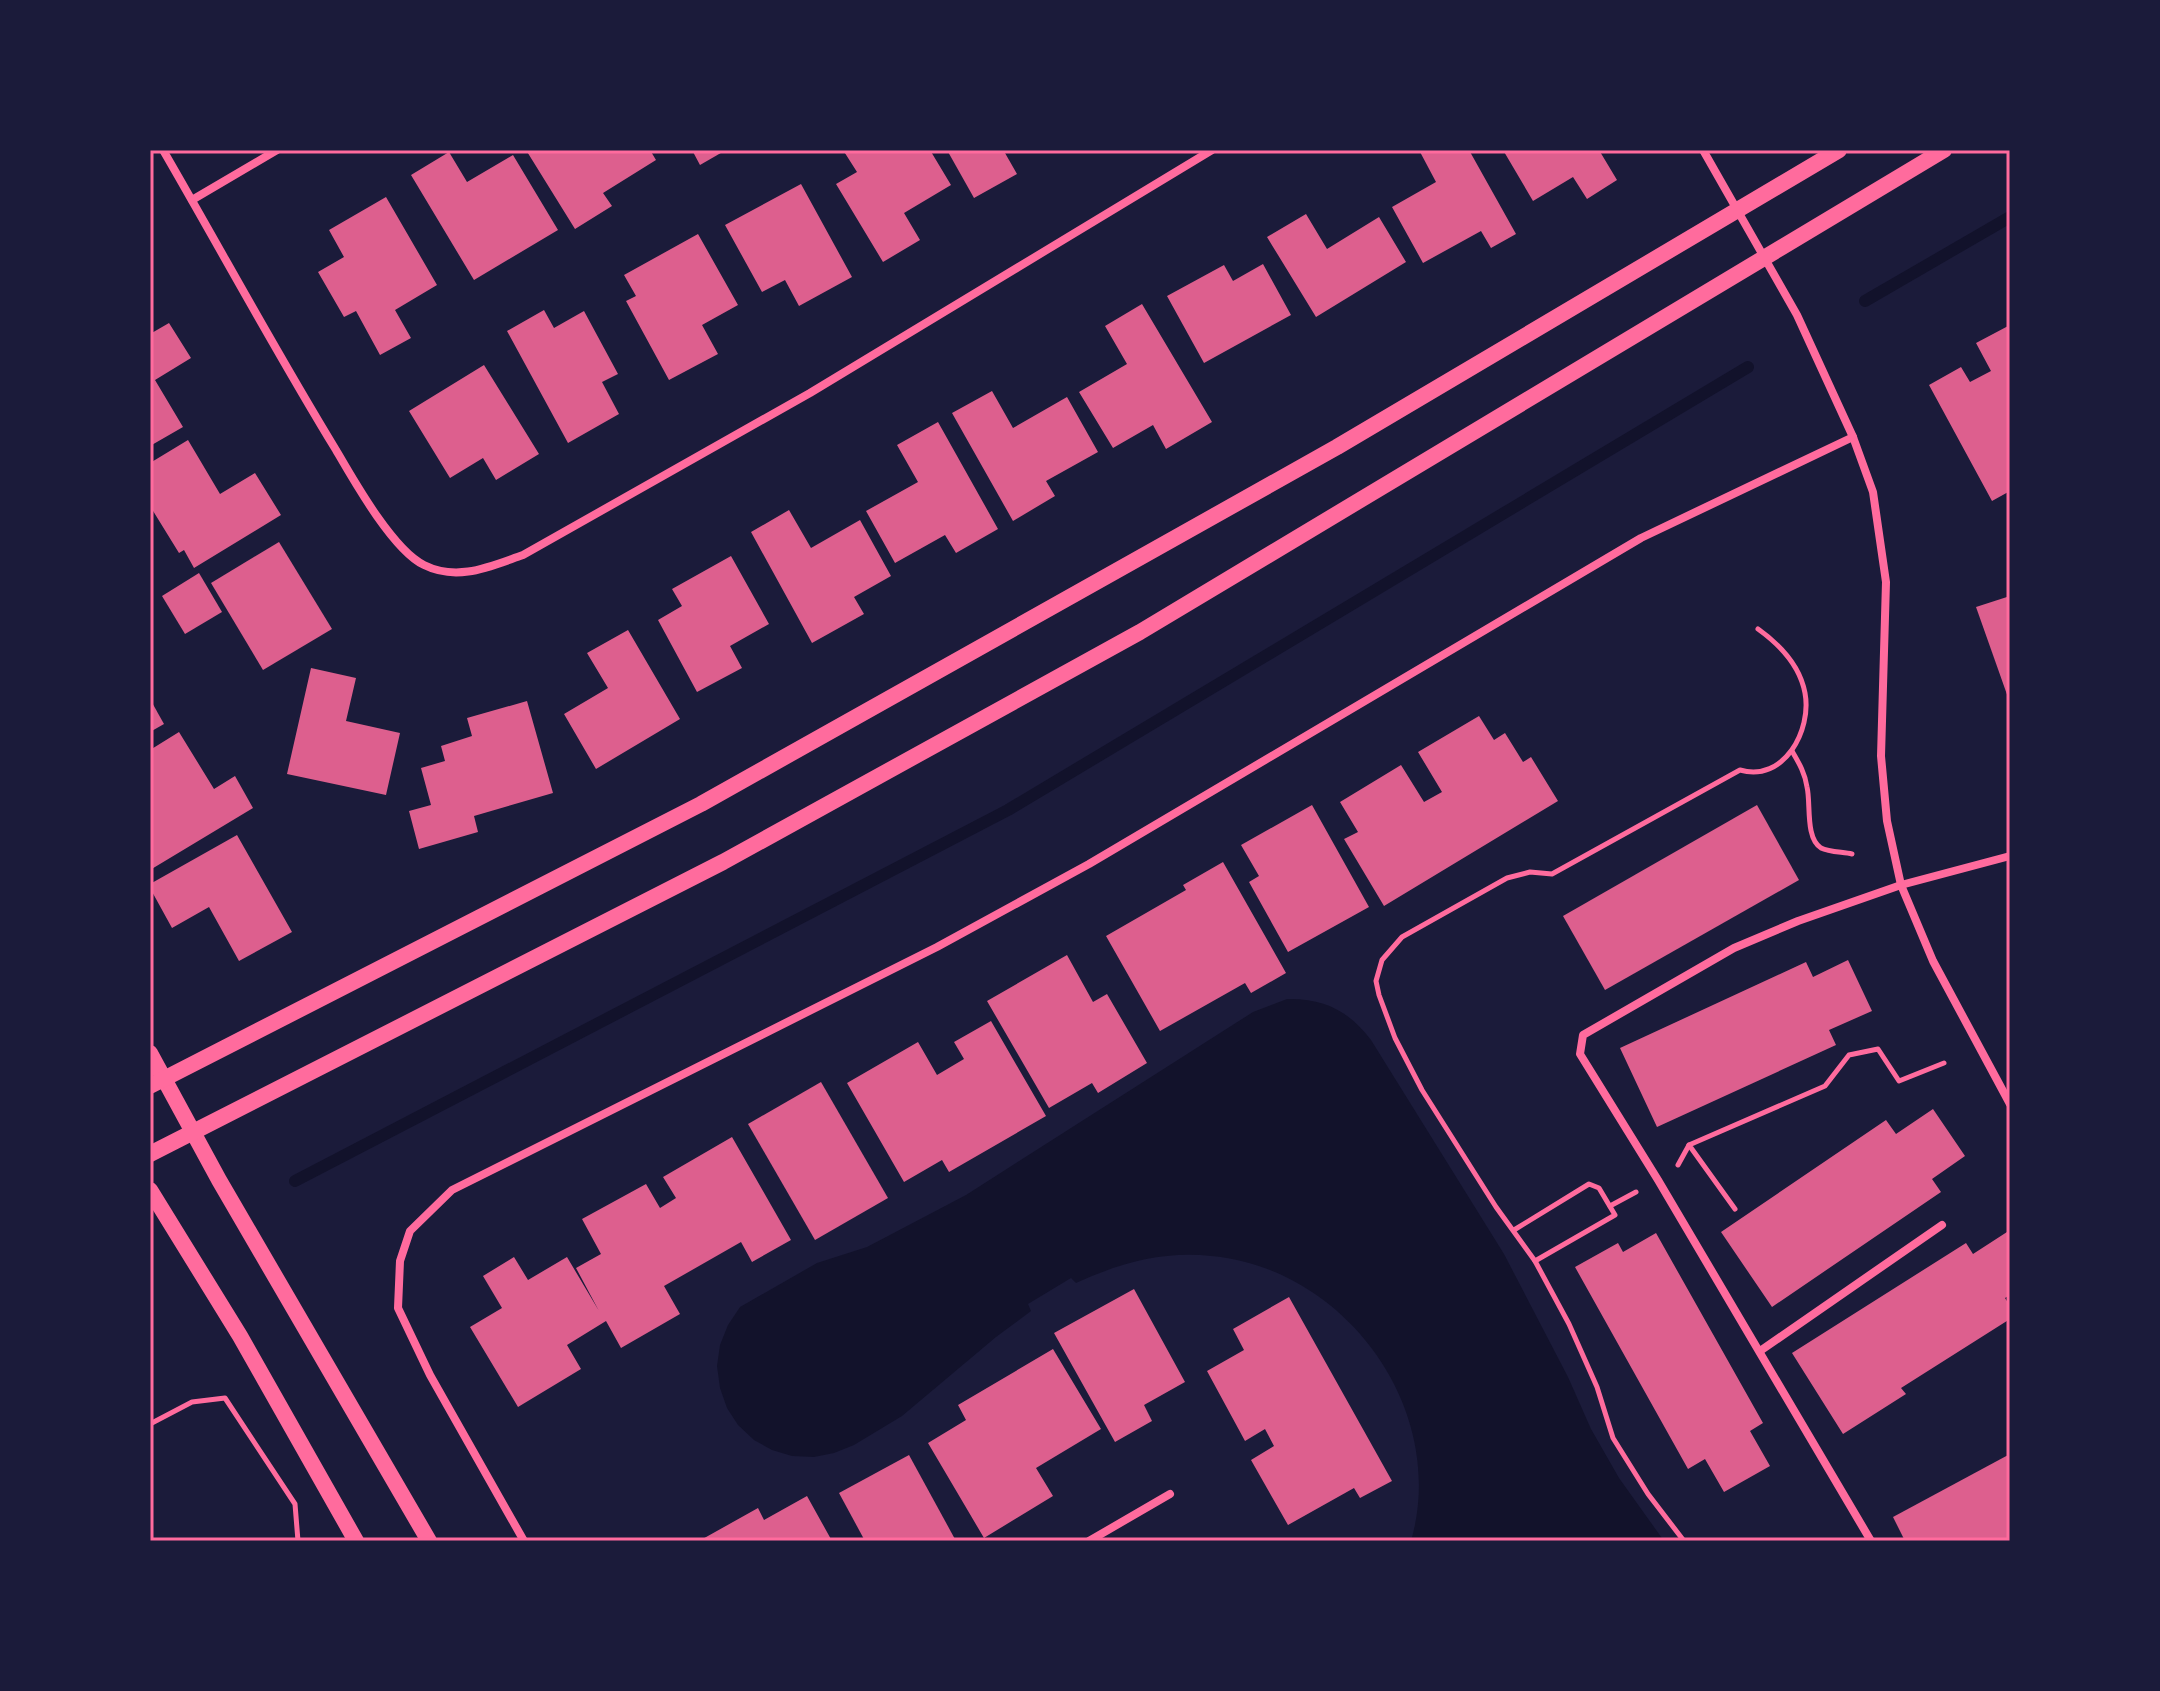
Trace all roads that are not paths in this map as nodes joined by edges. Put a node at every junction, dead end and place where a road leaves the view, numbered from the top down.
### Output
1 (163, 150) edge
2 (277, 150) edge
3 (1212, 150) edge
4 (1703, 150) edge
5 (1839, 150) edge
6 (1944, 150) edge
7 (192, 200) junction
8 (1738, 209) junction
9 (1765, 257) junction
10 (1853, 437) junction
11 (2010, 856) edge
12 (1901, 885) junction
13 (150, 1053) edge
14 (157, 1082) edge
15 (2010, 1104) edge
16 (193, 1132) junction
17 (150, 1154) edge
18 (150, 1190) edge
19 (1942, 1225) dead end
20 (1760, 1351) junction
21 (1170, 1494) dead end
22 (356, 1541) edge
23 (429, 1541) edge
24 (524, 1541) edge
25 (1089, 1541) edge
26 (1871, 1541) edge

1 - 7 street
2 - 7 street
3 - 7 street
4 - 8 street
5 - 8 main road
6 - 9 main road
8 - 9 street
8 - 14 main road
9 - 10 street
9 - 16 main road
10 - 12 street
10 - 24 street
11 - 12 street
12 - 15 street
12 - 20 street
13 - 14 main road
14 - 16 main road
16 - 17 main road
16 - 23 main road
18 - 22 main road
19 - 20 street
20 - 26 street
21 - 25 street

